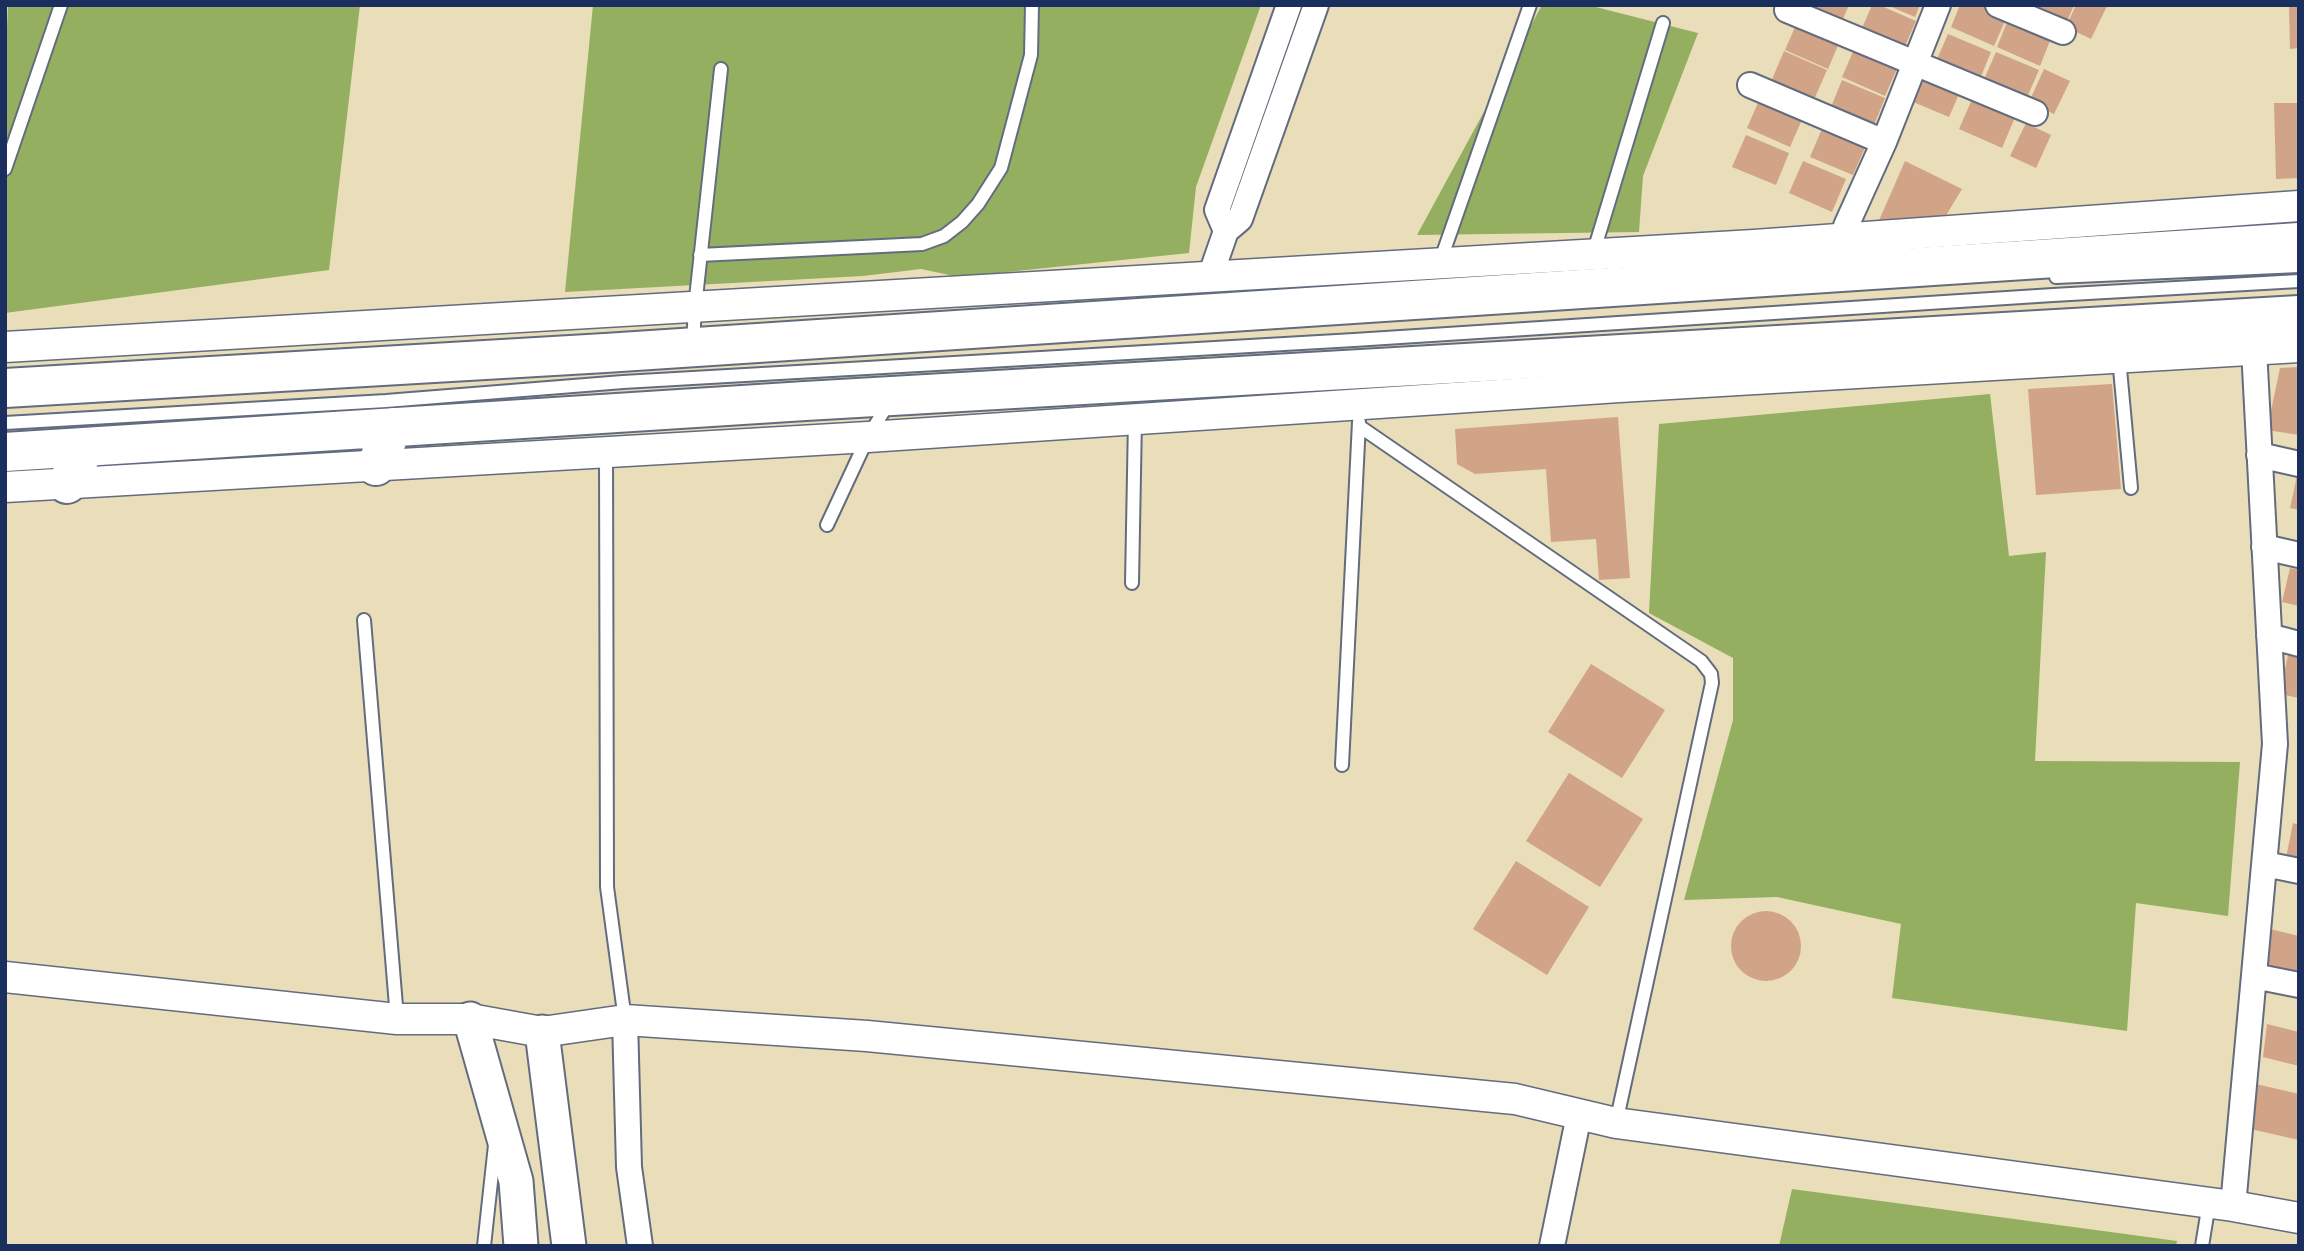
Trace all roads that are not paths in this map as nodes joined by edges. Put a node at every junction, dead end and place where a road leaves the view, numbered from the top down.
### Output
1 (61, 5) edge
2 (1032, 5) edge
3 (1289, 5) edge
4 (1316, 5) edge
5 (1530, 5) edge
6 (1938, 5) edge
7 (1998, 5) edge
8 (1787, 10) dead end
9 (1663, 23) dead end
10 (2063, 32) dead end
11 (1915, 64) junction
12 (721, 69) dead end
13 (1750, 85) dead end
14 (2035, 113) dead end
15 (1884, 142) junction
16 (5, 169) edge
17 (2299, 206) edge
18 (1226, 231) junction
19 (2299, 242) edge
20 (700, 255) junction
21 (1846, 255) junction
22 (2299, 267) edge
23 (1588, 272) junction
24 (1210, 276) junction
25 (2042, 278) dead end
26 (1434, 281) junction
27 (2299, 282) edge
28 (695, 307) junction
29 (2299, 315) edge
30 (1103, 333) dead end
31 (2253, 334) junction
32 (1089, 335) dead end
33 (5, 347) edge
34 (2299, 347) edge
35 (692, 348) junction
36 (2119, 358) junction
37 (5, 388) edge
38 (1359, 395) junction
39 (892, 398) junction
40 (1135, 418) junction
41 (5, 423) edge
42 (393, 427) junction
43 (868, 437) junction
44 (85, 447) junction
45 (5, 452) edge
46 (606, 453) junction
47 (2259, 456) junction
48 (2299, 464) edge
49 (376, 466) junction
50 (67, 484) junction
51 (5, 487) edge
52 (2131, 488) dead end
53 (827, 525) dead end
54 (2264, 547) junction
55 (2299, 555) edge
56 (1132, 583) dead end
57 (365, 620) dead end
58 (2269, 636) junction
59 (2299, 643) edge
60 (2287, 747) edge
61 (1342, 765) dead end
62 (2264, 864) junction
63 (2299, 871) edge
64 (2254, 976) junction
65 (5, 977) edge
66 (2299, 985) edge
67 (397, 1019) junction
68 (470, 1019) junction
69 (625, 1020) junction
70 (542, 1032) junction
71 (1579, 1115) junction
72 (499, 1118) junction
73 (1616, 1124) junction
74 (2221, 1204) junction
75 (2299, 1204) edge
76 (2299, 1218) edge
77 (484, 1246) edge
78 (521, 1246) edge
79 (569, 1246) edge
80 (640, 1246) edge
81 (1552, 1246) edge
82 (2202, 1246) edge

1 - 16 lane
2 - 20 lane
3 - 18 street
4 - 18 street
5 - 26 lane
6 - 11 street
7 - 10 street
8 - 11 street
9 - 23 lane
11 - 14 street
11 - 15 street
12 - 20 lane
13 - 15 street
15 - 21 street
17 - 21 street
18 - 24 street
19 - 21 main road
20 - 28 lane
21 - 23 main road
22 - 25 lane
23 - 26 main road
24 - 26 street
24 - 28 street
26 - 35 main road
27 - 41 lane
28 - 33 street
28 - 35 lane
29 - 31 main road
30 - 32 lane
31 - 34 street
31 - 36 street
31 - 38 main road
31 - 47 street
35 - 37 main road
36 - 38 street
36 - 52 lane
38 - 39 main road
38 - 40 street
38 - 61 lane
38 - 73 lane
39 - 42 main road
39 - 43 lane
40 - 43 street
40 - 56 lane
42 - 44 main road
42 - 49 main road
43 - 46 street
43 - 53 lane
44 - 45 main road
44 - 50 main road
46 - 49 street
46 - 69 lane
47 - 48 street
47 - 54 street
49 - 50 street
50 - 51 street
54 - 55 street
54 - 58 street
57 - 67 lane
58 - 59 street
58 - 60 street
60 - 62 street
62 - 63 street
62 - 64 street
64 - 66 street
64 - 74 street
65 - 67 street
67 - 68 street
68 - 70 street
68 - 72 main road
69 - 70 street
69 - 71 street
69 - 80 street
70 - 79 main road
71 - 73 street
71 - 81 street
72 - 77 lane
72 - 78 main road
73 - 74 street
74 - 75 street
74 - 76 street
74 - 82 lane

